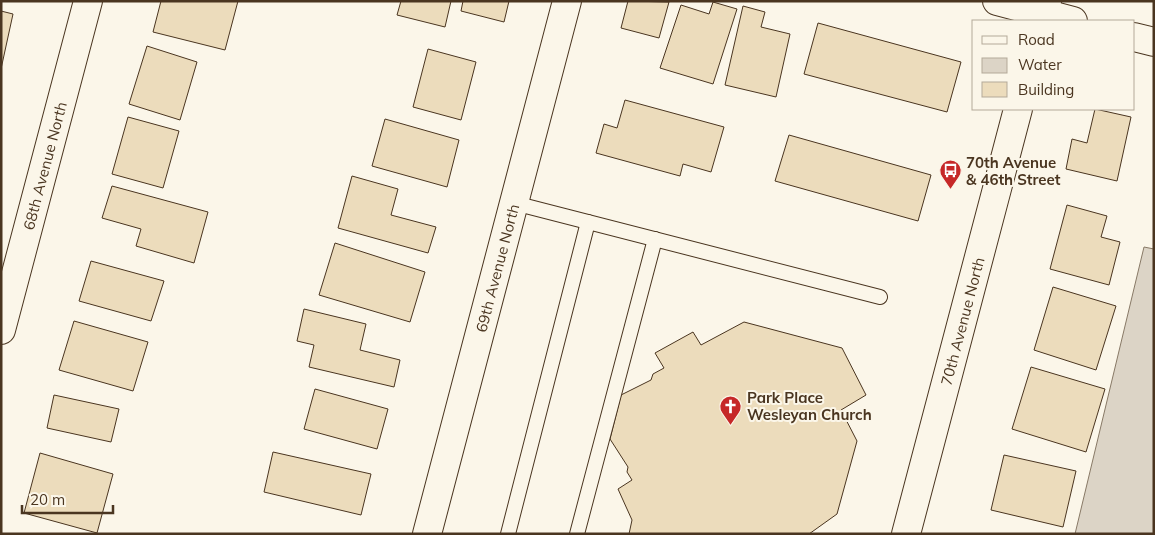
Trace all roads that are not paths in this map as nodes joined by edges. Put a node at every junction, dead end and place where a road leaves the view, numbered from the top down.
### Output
1 (88, 1) edge
2 (567, 1) edge
3 (997, 1) edge
4 (1044, 12) edge
5 (1070, 20) edge
6 (1135, 37) edge
7 (1154, 42) edge
8 (1018, 110) edge
9 (514, 203) junction
10 (588, 222) junction
11 (655, 239) junction
12 (880, 297) dead end
13 (1, 330) edge
14 (427, 534) edge
15 (508, 534) edge
16 (577, 534) edge
17 (906, 534) edge

1 - 13 street, 68th Avenue North
2 - 9 street, 69th Avenue North
3 - 4 street
4 - 5 street
6 - 7 street
8 - 17 street, 70th Avenue North
9 - 10 lane
9 - 14 street, 69th Avenue North
10 - 11 lane
10 - 15 lane
11 - 12 lane
11 - 16 lane

